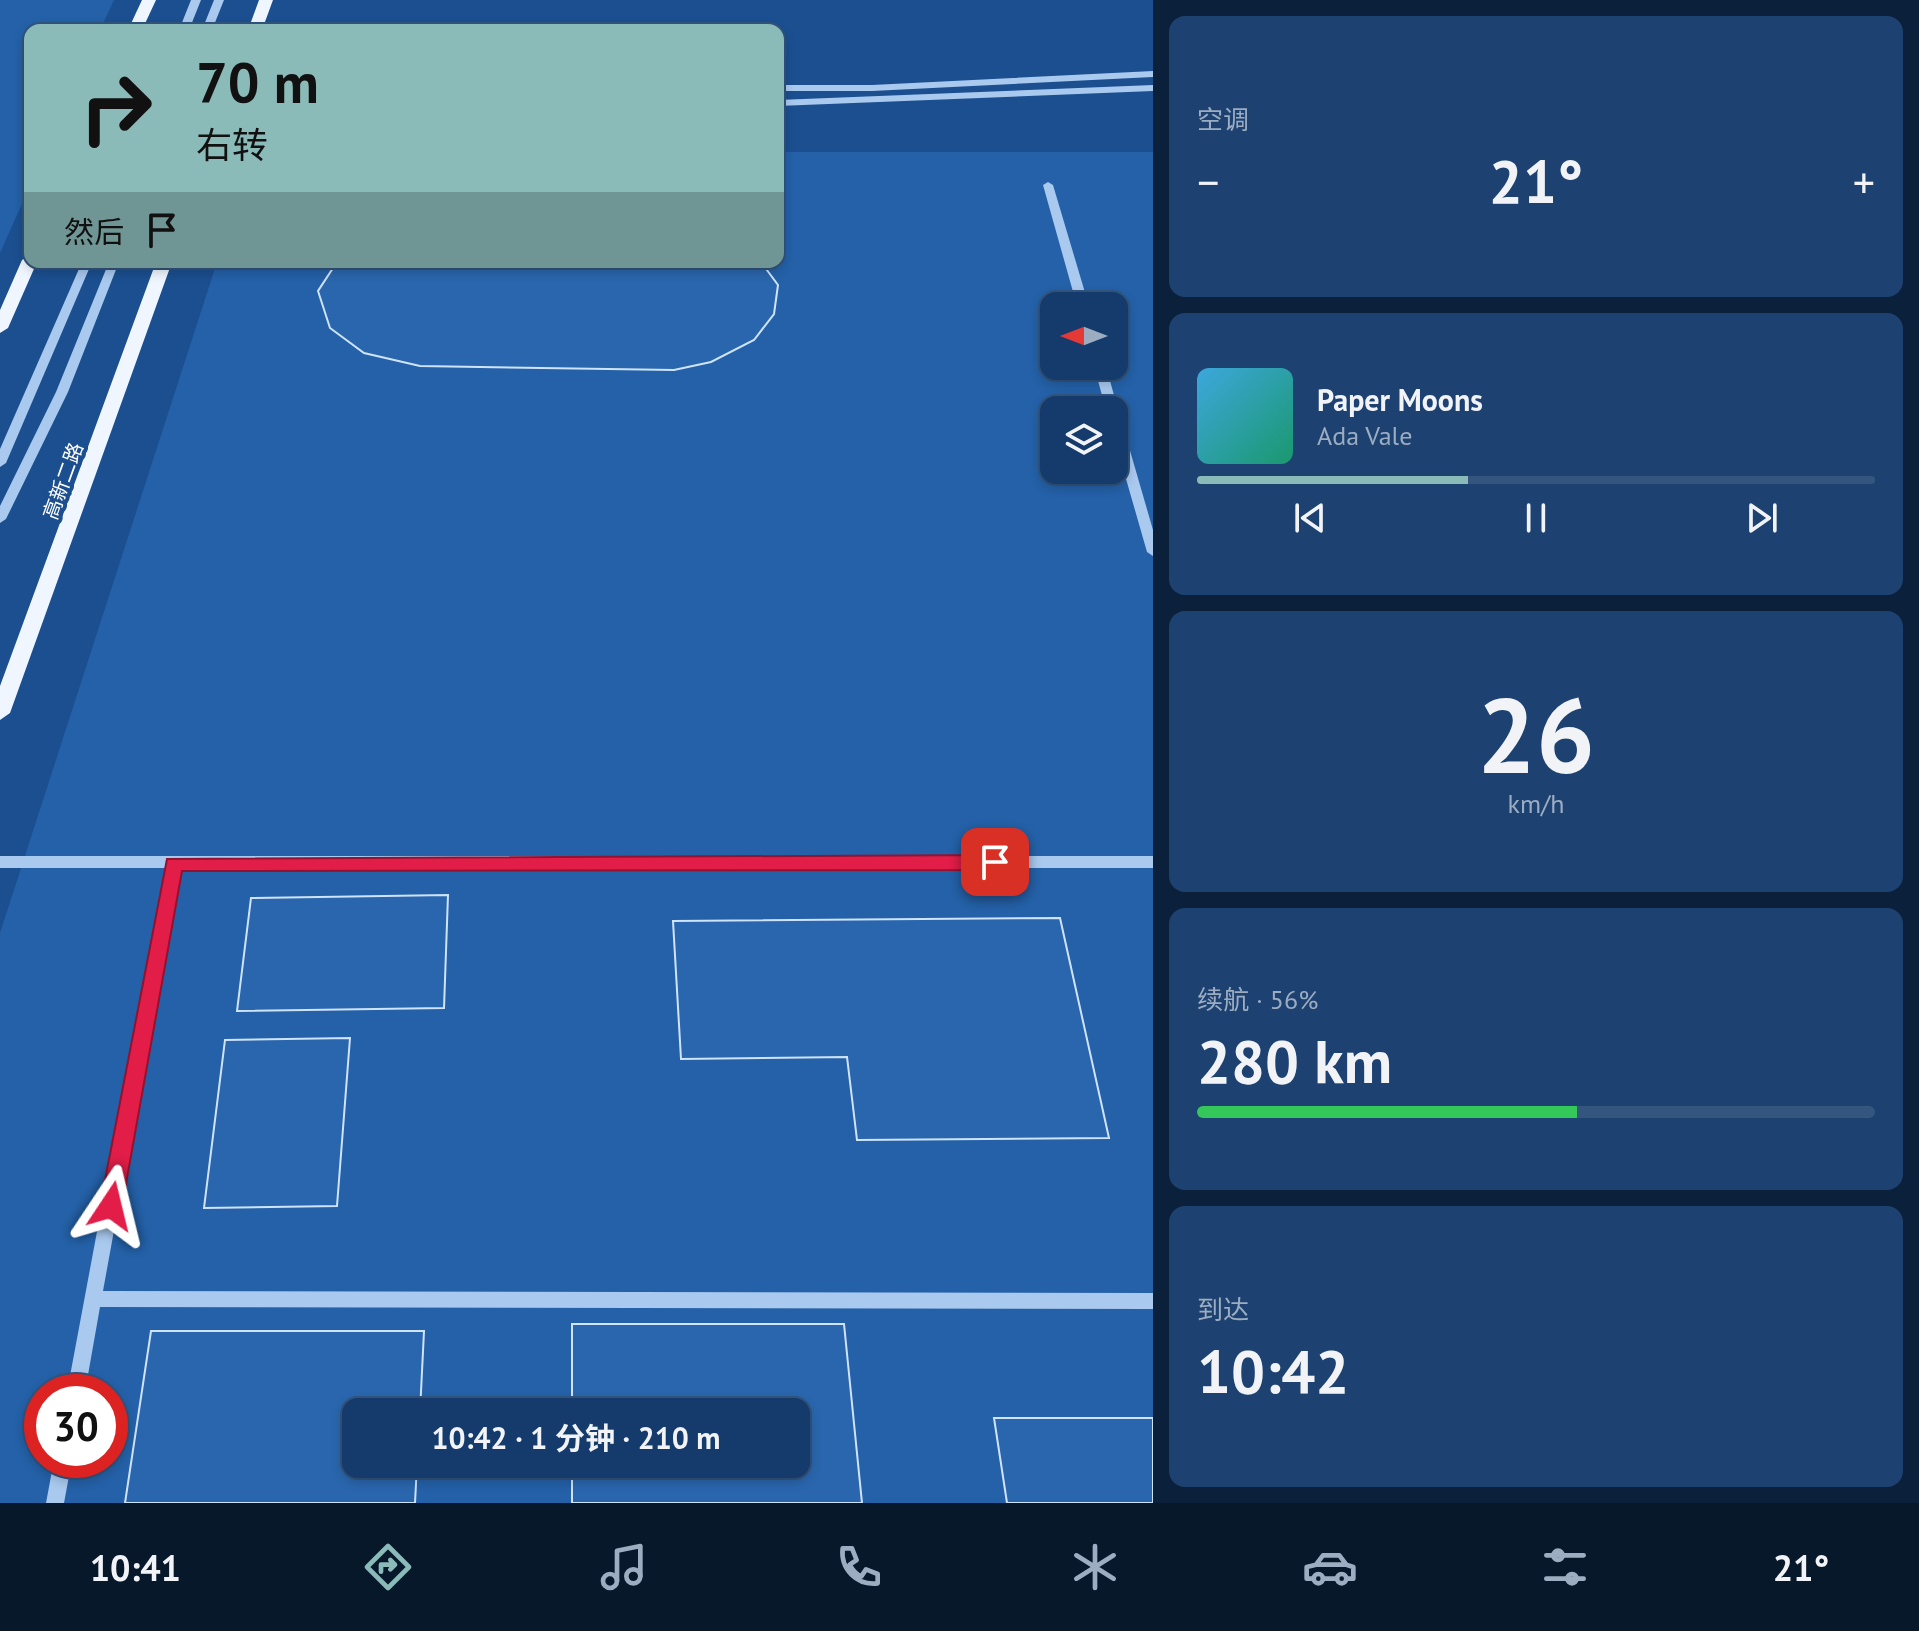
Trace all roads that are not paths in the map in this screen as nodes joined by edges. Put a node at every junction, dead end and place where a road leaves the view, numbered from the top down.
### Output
1 (149, 0) edge
2 (196, 0) edge
3 (219, 0) edge
4 (266, 0) edge
5 (138, 24) edge
6 (186, 24) edge
7 (209, 24) edge
8 (257, 24) edge
9 (1153, 74) edge
10 (784, 88) edge
11 (1153, 88) edge
12 (784, 103) edge
13 (1048, 185) dead end
14 (26, 268) edge
15 (84, 268) edge
16 (112, 268) edge
17 (162, 268) edge
18 (1079, 292) edge
19 (0, 328) edge
20 (0, 463) edge
21 (1128, 465) edge
22 (0, 519) edge
23 (1153, 552) edge
24 (0, 713) edge
25 (0, 862) edge
26 (1153, 862) edge
27 (173, 864) junction
28 (94, 1299) junction
29 (1153, 1301) edge
30 (79, 1374) edge
31 (60, 1478) edge
32 (55, 1503) edge

1 - 5 main road
2 - 6 street
3 - 7 street
4 - 8 main road
9 - 10 street
11 - 12 street
13 - 18 street
14 - 19 main road
15 - 20 street
16 - 22 street
17 - 24 main road, 高新二路
21 - 23 street
25 - 27 street
26 - 27 street
27 - 28 street
28 - 29 street
28 - 30 street
31 - 32 street

